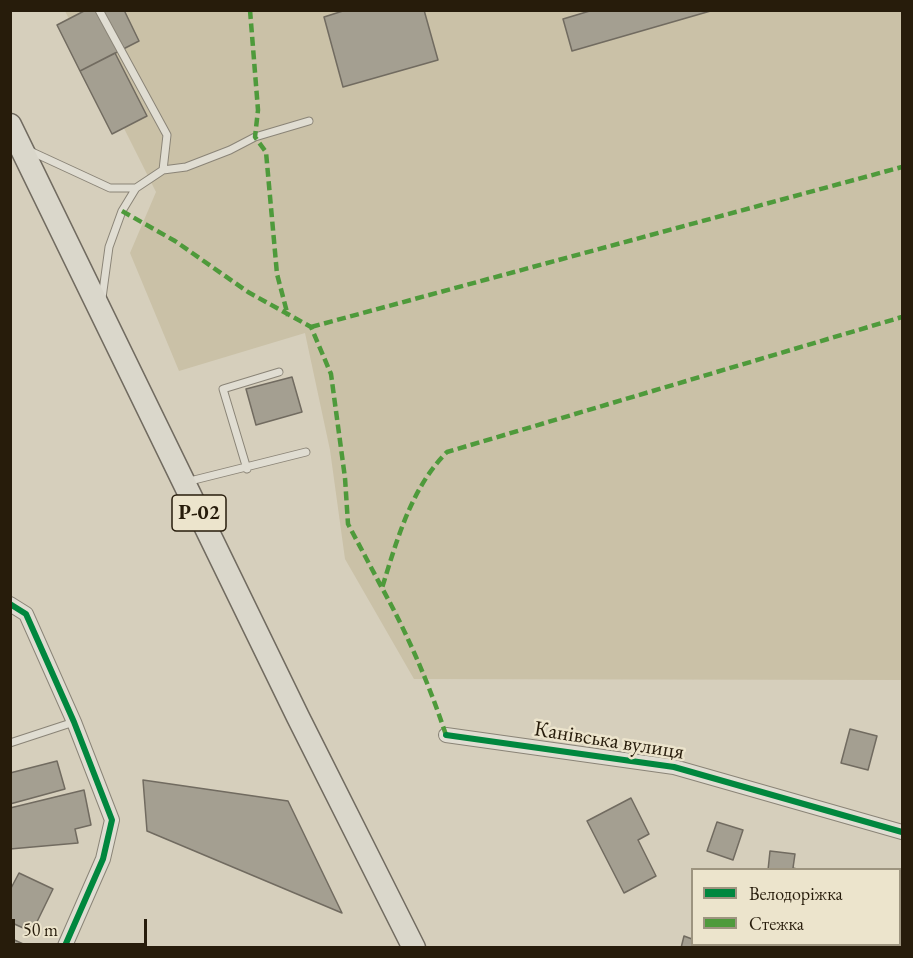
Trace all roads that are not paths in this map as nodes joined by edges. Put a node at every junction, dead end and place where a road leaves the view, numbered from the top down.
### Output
1 (99, 10) edge
2 (309, 121) dead end
3 (10, 125) edge
4 (21, 147) junction
5 (163, 170) junction
6 (136, 188) junction
7 (100, 308) junction
8 (279, 372) dead end
9 (306, 452) dead end
10 (247, 469) junction
11 (184, 482) junction
12 (10, 604) edge
13 (74, 722) junction
14 (446, 735) dead end
15 (10, 743) edge
16 (903, 832) edge
17 (64, 948) edge
18 (414, 948) edge

1 - 5 lane
2 - 5 lane
3 - 4 main road, Р-02
4 - 6 lane
4 - 7 main road, Р-02
5 - 6 lane
6 - 7 lane
7 - 11 main road, Р-02
8 - 10 lane
9 - 10 lane
10 - 11 lane
11 - 18 main road, Р-02
12 - 13 street
13 - 15 lane
13 - 17 street
14 - 16 street, Канівська вулиця

